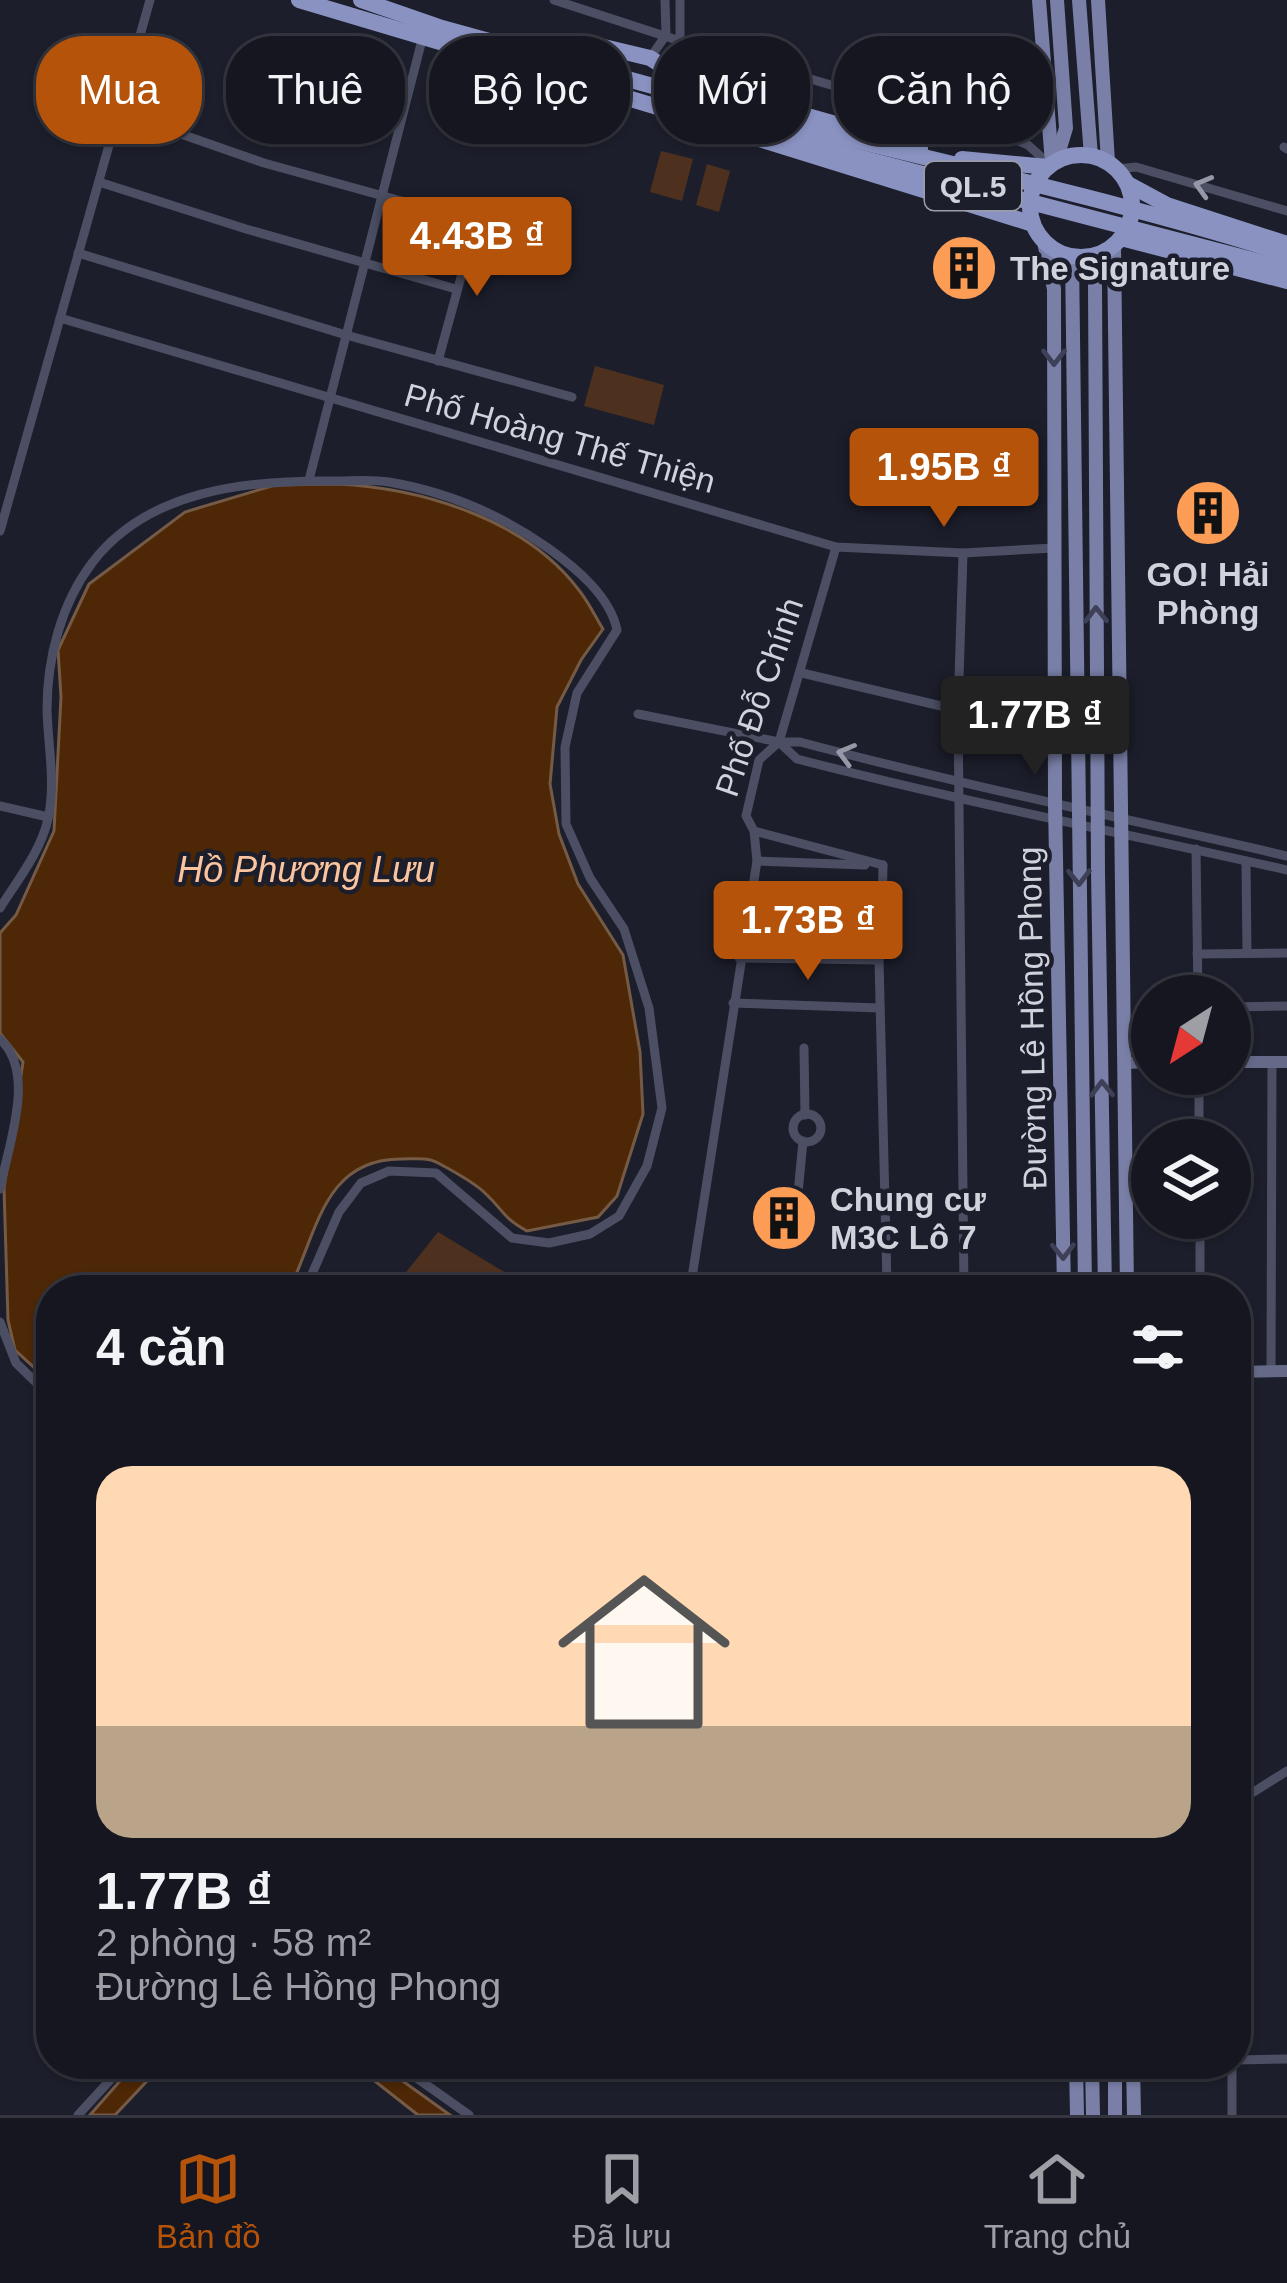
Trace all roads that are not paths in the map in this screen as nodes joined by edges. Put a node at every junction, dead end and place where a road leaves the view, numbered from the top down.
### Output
1 (150, 0) edge
2 (298, 0) edge
3 (362, 0) edge
4 (554, 0) edge
5 (665, 0) edge
6 (680, 0) edge
7 (1039, 0) edge
8 (1057, 0) edge
9 (1079, 0) edge
10 (1098, 0) edge
11 (666, 35) junction
12 (140, 36) edge
13 (423, 36) junction
14 (471, 36) edge
15 (680, 36) edge
16 (630, 53) edge
17 (650, 58) junction
18 (654, 61) edge
19 (810, 79) edge
20 (654, 94) edge
21 (810, 117) edge
22 (810, 131) edge
23 (810, 137) edge
24 (202, 141) edge
25 (109, 144) edge
26 (774, 144) edge
27 (949, 156) junction
28 (1051, 164) junction
29 (1111, 168) junction
30 (99, 182) junction
31 (941, 192) junction
32 (383, 195) junction
33 (1287, 211) edge
34 (1215, 221) junction
35 (1033, 224) junction
36 (1044, 242) junction
37 (1287, 244) edge
38 (1111, 246) junction
39 (78, 253) junction
40 (1287, 254) edge
41 (1072, 256) junction
42 (1204, 258) junction
43 (366, 261) junction
44 (1287, 269) edge
45 (1287, 281) edge
46 (456, 289) junction
47 (1071, 299) junction
48 (1095, 304) junction
49 (60, 318) junction
50 (346, 335) junction
51 (438, 361) junction
52 (572, 397) dead end
53 (329, 400) junction
54 (1114, 433) junction
55 (1095, 434) junction
56 (309, 480) junction
57 (0, 531) edge
58 (836, 547) junction
59 (1054, 548) junction
60 (963, 553) junction
61 (802, 674) junction
62 (958, 710) junction
63 (638, 714) dead end
64 (779, 742) junction
65 (959, 784) junction
66 (962, 802) junction
67 (0, 806) edge
68 (1055, 812) junction
69 (1078, 815) junction
70 (48, 817) junction
71 (1098, 819) junction
72 (1120, 824) junction
73 (754, 831) junction
74 (1237, 844) junction
75 (1196, 849) junction
76 (1287, 856) edge
77 (758, 860) junction
78 (1241, 860) junction
79 (883, 866) junction
80 (1287, 870) edge
81 (0, 908) edge
82 (748, 911) junction
83 (882, 914) junction
84 (1247, 953) junction
85 (1287, 953) edge
86 (1197, 954) junction
87 (740, 958) junction
88 (879, 960) junction
89 (1198, 975) edge
90 (733, 1003) junction
91 (1287, 1006) edge
92 (1251, 1007) edge
93 (880, 1008) junction
94 (0, 1039) edge
95 (804, 1048) dead end
96 (1280, 1062) edge
97 (1124, 1063) junction
98 (1131, 1063) edge
99 (805, 1114) junction
100 (803, 1141) junction
101 (0, 1189) edge
102 (798, 1193) dead end
103 (1271, 1228) junction
104 (1287, 1228) edge
105 (1200, 1239) edge
106 (312, 1275) edge
107 (692, 1275) edge
108 (887, 1275) edge
109 (964, 1275) edge
110 (1064, 1275) edge
111 (1085, 1275) edge
112 (1105, 1275) edge
113 (1127, 1275) edge
114 (1201, 1275) edge
115 (1270, 1295) junction
116 (1287, 1295) edge
117 (0, 1322) edge
118 (1271, 1371) junction
119 (1287, 1371) edge
120 (1251, 1372) edge
121 (36, 1382) edge
122 (1287, 1771) edge
123 (1251, 1794) edge
124 (1287, 2059) edge
125 (1251, 2061) edge
126 (111, 2079) edge
127 (418, 2079) edge
128 (1076, 2079) edge
129 (1093, 2079) edge
130 (1114, 2079) edge
131 (1133, 2079) edge
132 (1233, 2079) edge
133 (78, 2115) edge
134 (469, 2115) edge
135 (1077, 2115) edge
136 (1094, 2115) edge
137 (1115, 2115) edge
138 (1134, 2115) edge
139 (1232, 2115) edge

1 - 12 street
2 - 13 highway, QL.5
3 - 14 highway, QL.5
4 - 11 street
5 - 11 street
6 - 15 street
7 - 28 main road
8 - 28 main road
9 - 29 main road
10 - 29 main road
11 - 17 street
13 - 20 highway, QL.5
13 - 32 street
16 - 17 highway
17 - 18 highway
19 - 28 street
21 - 27 highway, QL.5
22 - 40 highway, QL.5, bridge
23 - 44 highway, QL.5, bridge
24 - 32 street
25 - 30 street
26 - 31 highway, QL.5
27 - 28 highway, QL.5
27 - 31 highway
28 - 29 highway
28 - 35 highway
33 -> 29 street
29 - 34 highway
29 - 38 highway
30 - 39 street
30 - 43 street
31 - 35 highway, QL.5
32 - 43 street
32 - 46 street
34 - 37 highway
34 - 42 highway
35 - 36 highway
36 - 41 highway
36 -> 59 main road, Đường Lê Hồng Phong
38 - 41 highway
38 - 42 highway
38 - 48 main road, Đường Lê Hồng Phong
38 - 54 main road
39 - 49 street
39 - 50 street
41 - 47 main road, Đường Lê Hồng Phong
42 - 45 highway
43 - 46 street
43 - 50 street
46 - 51 street
47 - 48 main road
47 - 69 main road, Đường Lê Hồng Phong
48 - 55 main road, Đường Lê Hồng Phong
49 - 53 street, Phố Hoàng Thế Thiện
49 - 57 street
50 - 51 street
50 - 53 street
51 - 52 street
53 - 56 street
53 - 58 street, Phố Hoàng Thế Thiện
54 - 55 main road
54 - 72 main road
71 -> 55 main road, Đường Lê Hồng Phong
56 - 70 street
56 - 106 street
58 - 60 street, Phố Hoàng Thế Thiện
58 - 61 street, Phố Đỗ Chính
59 - 60 street, Phố Hoàng Thế Thiện
59 - 68 main road, Đường Lê Hồng Phong
60 - 62 street
61 - 62 street
61 - 64 street, Phố Đỗ Chính
62 - 65 street
63 - 64 street
65 -> 64 street
64 - 66 street
64 - 73 street, Phố Đỗ Chính
65 - 66 street
65 - 68 street
66 - 68 street
66 - 109 street
67 - 70 street
68 - 69 street
68 -> 110 main road, Đường Lê Hồng Phong
69 - 71 street
69 -> 111 main road, Đường Lê Hồng Phong
70 - 81 street
71 - 72 street
112 -> 71 main road, Đường Lê Hồng Phong
72 - 74 street
72 - 75 street
72 - 97 main road
73 - 77 street, Phố Đỗ Chính
73 - 79 street
74 - 76 street
74 - 78 street
75 - 78 street
75 - 86 street
77 - 79 street
77 - 82 street, Phố Đỗ Chính
78 - 80 street
78 - 84 street
79 - 83 street
82 - 83 street
82 - 87 street, Phố Đỗ Chính
83 - 88 street
84 - 85 street
84 - 86 street
86 - 89 street
87 - 88 street
87 - 90 street, Phố Đỗ Chính
88 - 93 street
90 - 93 street
90 - 107 street, Phố Đỗ Chính
91 - 92 street
93 - 108 street
94 - 101 street
95 - 99 street
96 - 103 street
97 - 98 street
97 - 113 main road
99 - 100 street
99 - 100 street
100 - 102 street
103 - 104 street
103 - 115 street
105 - 114 street
115 - 116 street
115 - 118 street
117 - 121 street
118 - 119 street
118 - 120 street
122 - 123 street
124 - 125 street
126 - 133 street
127 - 134 street
128 - 135 main road
129 - 136 main road
130 - 137 main road
131 - 138 main road
132 - 139 street

